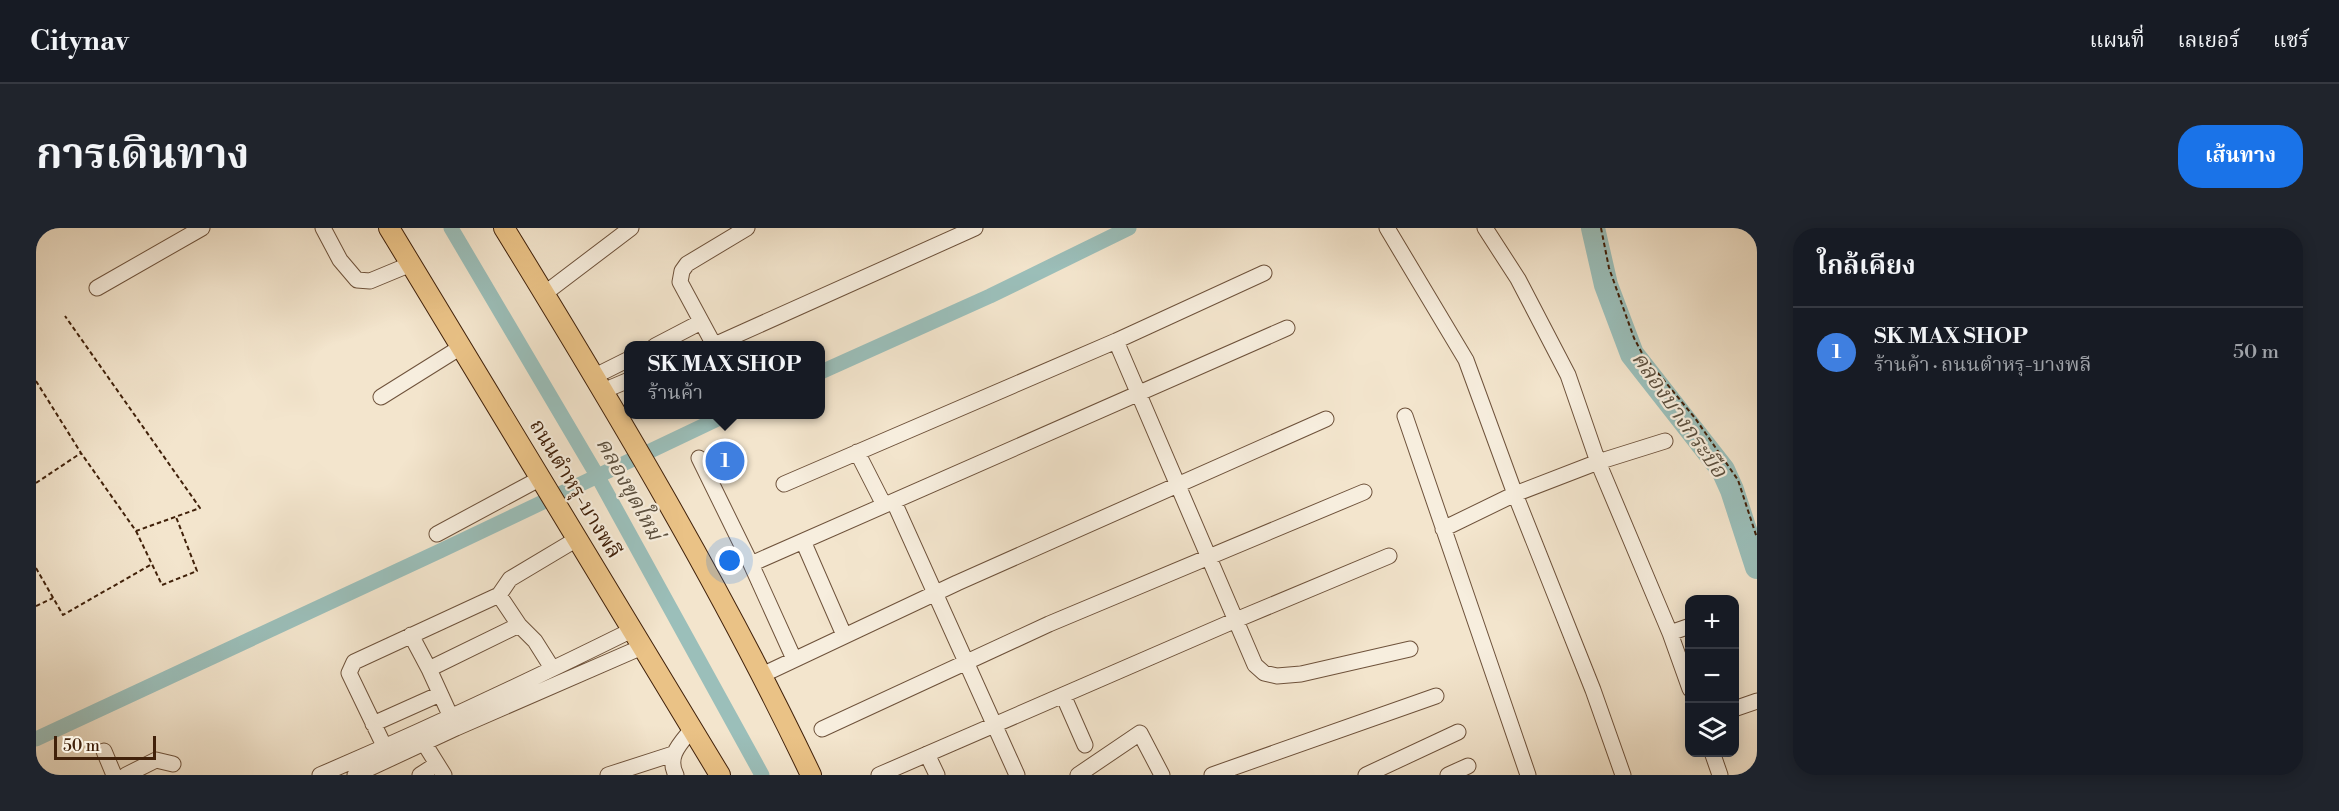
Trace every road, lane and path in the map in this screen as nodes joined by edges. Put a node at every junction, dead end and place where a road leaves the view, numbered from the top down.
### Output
1 (202, 228) edge
2 (323, 228) edge
3 (389, 228) edge
4 (504, 228) edge
5 (630, 228) edge
6 (747, 228) edge
7 (975, 228) edge
8 (1387, 228) edge
9 (1485, 228) edge
10 (1601, 228) edge
11 (411, 264) junction
12 (1264, 273) dead end
13 (97, 288) dead end
14 (544, 294) junction
15 (64, 316) dead end
16 (701, 322) junction
17 (1287, 328) dead end
18 (663, 341) edge
19 (711, 341) edge
20 (722, 341) edge
21 (1116, 341) junction
22 (461, 347) junction
23 (624, 362) edge
24 (624, 380) edge
25 (36, 381) edge
26 (599, 383) junction
27 (1140, 393) junction
28 (381, 397) dead end
29 (1405, 416) dead end
30 (1326, 419) dead end
31 (1665, 441) dead end
32 (857, 452) junction
33 (81, 453) junction
34 (699, 458) dead end
35 (1598, 462) junction
36 (541, 478) junction
37 (36, 483) edge
38 (784, 484) dead end
39 (1177, 485) junction
40 (1364, 492) dead end
41 (1515, 494) junction
42 (889, 503) junction
43 (176, 516) junction
44 (1443, 529) junction
45 (136, 531) junction
46 (573, 531) junction
47 (437, 534) dead end
48 (1757, 538) edge
49 (803, 541) junction
50 (1389, 556) dead end
51 (1209, 557) junction
52 (152, 564) junction
53 (751, 564) junction
54 (36, 568) edge
55 (935, 593) junction
56 (498, 596) junction
57 (53, 598) junction
58 (36, 606) edge
59 (1236, 620) junction
60 (519, 625) junction
61 (1685, 627) edge
62 (1670, 633) junction
63 (844, 634) junction
64 (411, 635) junction
65 (637, 639) junction
66 (1410, 649) dead end
67 (794, 658) junction
68 (966, 662) junction
69 (552, 668) junction
70 (429, 669) junction
71 (762, 675) junction
72 (1685, 677) edge
73 (440, 694) junction
74 (1063, 695) junction
75 (1436, 696) dead end
76 (1757, 701) edge
77 (1739, 707) edge
78 (450, 715) junction
79 (373, 724) junction
80 (995, 725) junction
81 (692, 729) junction
82 (822, 729) dead end
83 (1458, 732) dead end
84 (424, 743) junction
85 (1085, 746) dead end
86 (104, 751) dead end
87 (387, 753) junction
88 (673, 754) junction
89 (927, 754) junction
90 (1713, 757) edge
91 (173, 764) dead end
92 (1468, 766) dead end
93 (441, 769) edge
94 (114, 775) edge
95 (126, 775) edge
96 (320, 775) edge
97 (355, 775) edge
98 (420, 775) edge
99 (608, 775) edge
100 (676, 775) edge
101 (720, 775) edge
102 (811, 775) edge
103 (879, 775) edge
104 (937, 775) edge
105 (1017, 775) edge
106 (1078, 775) edge
107 (1162, 775) edge
108 (1212, 775) edge
109 (1366, 775) edge
110 (1448, 775) edge
111 (1528, 775) edge
112 (1623, 775) edge
113 (1720, 775) edge

1 - 13 street
2 - 11 street
3 - 11 main road, ถนนตำหรุ-บางพลี
4 - 14 main road
5 - 14 street
6 - 16 street
7 - 20 street
8 - 41 street
9 - 35 street
10 - 48 path
11 - 22 main road, ถนนตำหรุ-บางพลี
12 - 21 street
14 - 26 main road
15 - 43 path
16 - 18 street
16 - 19 street
17 - 27 street
21 - 27 street
21 - 32 street
22 - 28 street
22 - 36 main road, ถนนตำหรุ-บางพลี
23 - 26 street
24 - 26 street
25 - 33 path
26 - 71 main road
27 - 39 street
27 - 42 street
29 - 44 street
30 - 39 street
31 - 35 street
32 - 38 street
32 - 42 street
33 - 37 path
33 - 45 path
34 - 53 street
35 - 41 street
35 - 62 street
36 - 46 main road, ถนนตำหรุ-บางพลี
36 - 47 street
39 - 51 street
39 - 55 street
40 - 51 street
41 - 44 street
41 - 112 street
42 - 49 street
42 - 55 street
43 - 45 path
43 - 52 path
44 - 111 street
45 - 52 path
46 - 56 street
46 - 65 main road, ถนนตำหรุ-บางพลี
49 - 53 street
49 - 63 street
50 - 59 street
51 - 59 street
51 - 68 street
52 - 57 path
53 - 67 street
54 - 57 path
55 - 63 street
55 - 68 street
56 - 60 street
56 - 64 street
57 - 58 path
59 - 66 street
59 - 74 street
60 - 69 street
60 - 70 street
61 - 62 street
62 - 72 street
63 - 67 street
64 - 70 street
64 - 79 street
65 - 69 street
65 - 81 main road, ถนนตำหรุ-บางพลี
65 - 84 street
67 - 71 street
68 - 80 street
68 - 82 street
69 - 78 street
70 - 73 street
71 - 102 main road
73 - 78 street
73 - 79 street
74 - 80 street
74 - 85 street
75 - 108 street
76 - 77 street
78 - 87 street
79 - 87 street
80 - 89 street
80 - 105 street
81 - 88 street
81 - 101 main road, ถนนตำหรุ-บางพลี
83 - 109 street
84 - 87 street
84 - 93 street
86 - 94 street
87 - 96 street
87 - 97 street
88 - 99 street
88 - 100 street
89 - 103 street
89 - 104 street
90 - 113 street
91 - 95 street
92 - 110 street
93 - 98 street
106 - 107 street

